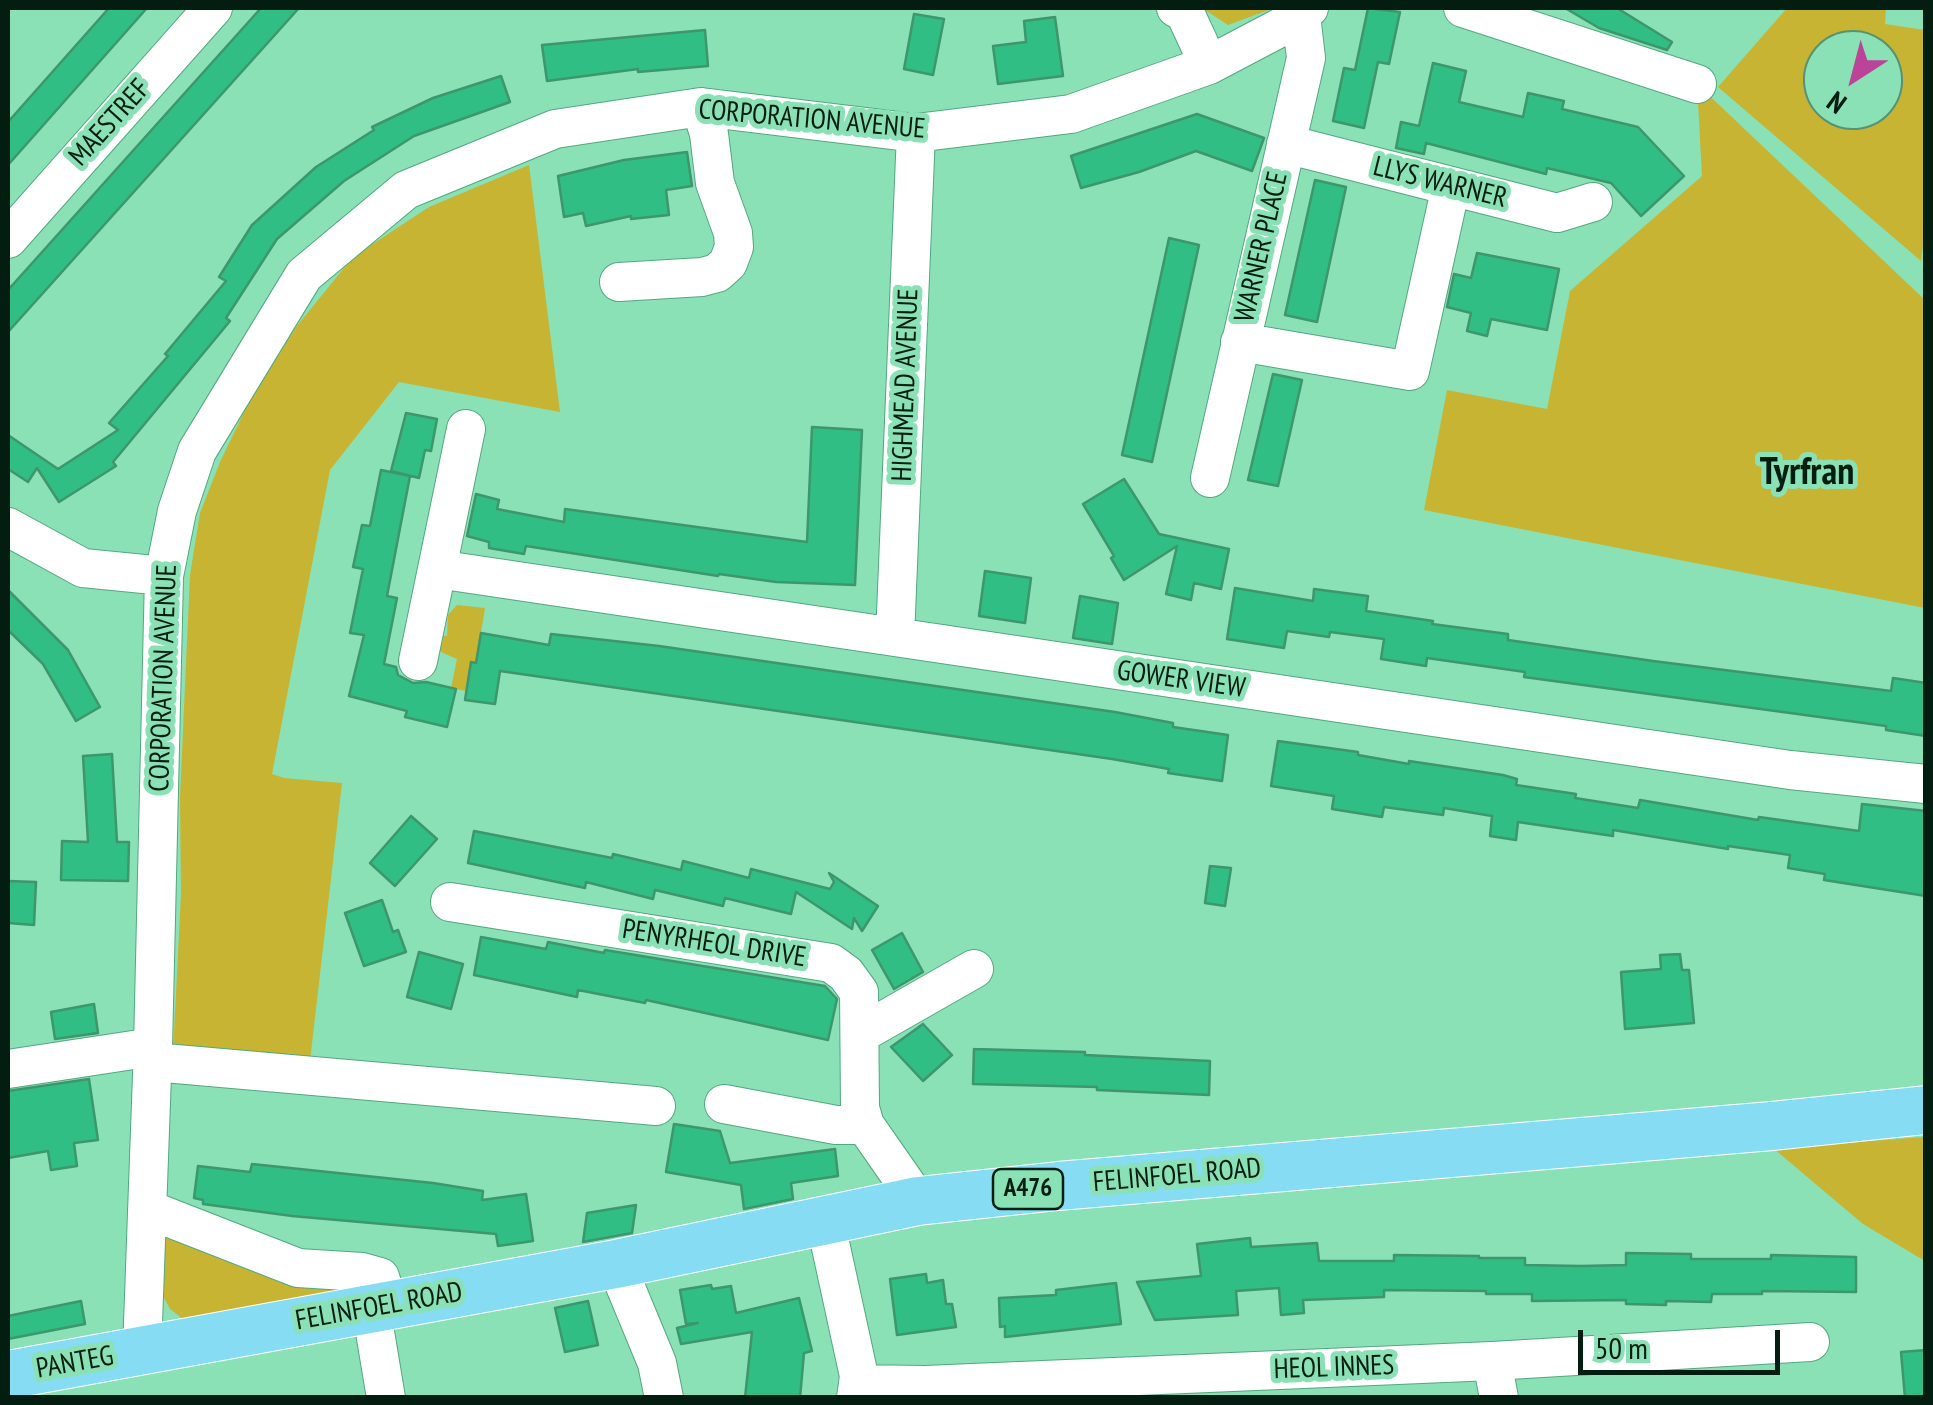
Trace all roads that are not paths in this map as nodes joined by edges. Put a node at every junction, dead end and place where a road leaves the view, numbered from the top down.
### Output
1 (213, 8) edge
2 (1176, 8) edge
3 (1464, 8) edge
4 (1305, 11) edge
5 (1209, 64) junction
6 (1697, 84) dead end
7 (701, 107) junction
8 (916, 133) junction
9 (1286, 144) junction
10 (1451, 186) junction
11 (1592, 202) dead end
12 (8, 239) edge
13 (619, 282) dead end
14 (1240, 342) junction
15 (466, 429) dead end
16 (1210, 478) dead end
17 (8, 527) edge
18 (437, 569) junction
19 (164, 576) junction
20 (895, 637) junction
21 (418, 660) dead end
22 (1926, 784) edge
23 (450, 902) dead end
24 (974, 969) dead end
25 (860, 1034) junction
26 (153, 1055) junction
27 (8, 1068) edge
28 (724, 1104) dead end
29 (656, 1106) dead end
30 (1926, 1110) edge
31 (864, 1125) junction
32 (918, 1201) junction
33 (147, 1210) junction
34 (825, 1220) junction
35 (616, 1264) junction
36 (380, 1306) junction
37 (1810, 1342) dead end
38 (142, 1351) junction
39 (8, 1375) edge
40 (1495, 1379) edge
41 (857, 1391) edge
42 (931, 1391) edge
43 (386, 1398) edge
44 (664, 1398) edge

1 - 12 street, MAESTREF
2 - 5 street
3 - 6 street
4 - 5 street, CORPORATION AVENUE
4 - 9 street, WARNER PLACE
5 - 8 street, CORPORATION AVENUE
7 - 8 street, CORPORATION AVENUE
7 - 13 street
7 - 19 street, CORPORATION AVENUE
8 - 20 street, HIGHMEAD AVENUE
9 - 10 street, LLYS WARNER
9 - 14 street, WARNER PLACE
10 - 11 street, LLYS WARNER
10 - 14 street
14 - 16 street, WARNER PLACE
15 - 18 street
17 - 19 street
18 - 20 street, GOWER VIEW
18 - 21 street
19 - 26 street, CORPORATION AVENUE
20 - 22 street, GOWER VIEW
23 - 25 street, PENYRHEOL DRIVE
24 - 25 street
25 - 31 street, PENYRHEOL DRIVE
26 - 27 street
26 - 29 street
26 - 33 street, CORPORATION AVENUE
28 - 31 street
30 - 32 main road, FELINFOEL ROAD / A476
31 - 32 street
32 - 34 main road, FELINFOEL ROAD / A476
33 - 36 street
33 - 38 street, CORPORATION AVENUE
34 - 35 main road, FELINFOEL ROAD / A476
34 - 41 street
35 - 36 main road, FELINFOEL ROAD / A476
35 - 44 street
36 - 38 main road, FELINFOEL ROAD / A476
36 - 43 street
37 - 40 street, HEOL INNES
38 - 39 main road, PANTEG / A476
40 - 42 street, HEOL INNES
41 - 42 street, HEOL INNES

